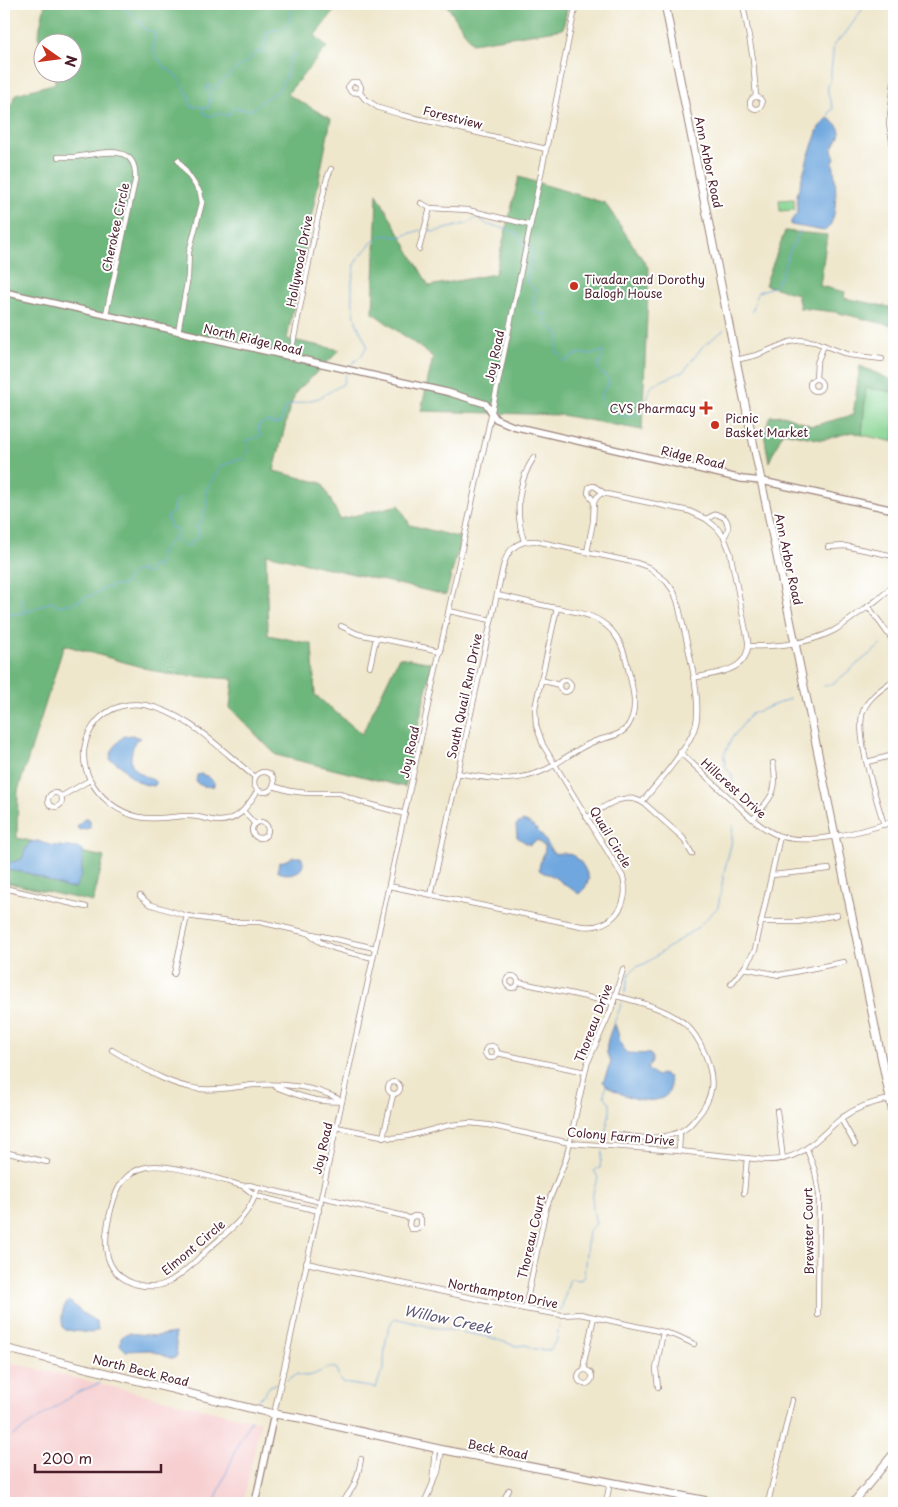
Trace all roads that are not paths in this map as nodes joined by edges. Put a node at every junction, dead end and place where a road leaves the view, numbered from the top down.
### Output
1 (576, 4) edge
2 (665, 4) edge
3 (743, 4) edge
4 (894, 82) edge
5 (360, 93) dead end
6 (893, 94) edge
7 (756, 96) dead end
8 (546, 149) junction
9 (894, 152) edge
10 (58, 157) dead end
11 (178, 160) dead end
12 (331, 168) dead end
13 (421, 203) dead end
14 (430, 208) junction
15 (530, 225) junction
16 (419, 249) dead end
17 (4, 292) edge
18 (106, 314) junction
19 (178, 332) junction
20 (824, 345) junction
21 (290, 358) junction
22 (882, 359) dead end
23 (736, 360) junction
24 (816, 378) dead end
25 (492, 413) junction
26 (534, 457) dead end
27 (762, 481) junction
28 (604, 493) junction
29 (594, 502) junction
30 (894, 510) edge
31 (706, 519) junction
32 (724, 537) junction
33 (524, 541) junction
34 (828, 547) dead end
35 (586, 552) junction
36 (894, 556) edge
37 (894, 583) edge
38 (497, 595) junction
39 (868, 606) junction
40 (557, 608) junction
41 (449, 611) junction
42 (491, 620) junction
43 (341, 626) dead end
44 (376, 638) junction
45 (795, 642) junction
46 (894, 642) edge
47 (748, 646) junction
48 (441, 651) junction
49 (370, 666) dead end
50 (693, 678) junction
51 (541, 680) junction
52 (894, 680) edge
53 (559, 685) dead end
54 (680, 752) junction
55 (894, 755) edge
56 (867, 762) junction
57 (774, 763) dead end
58 (555, 764) junction
59 (457, 773) junction
60 (255, 777) junction
61 (90, 780) junction
62 (273, 786) junction
63 (258, 790) junction
64 (62, 796) dead end
65 (642, 802) junction
66 (244, 812) junction
67 (405, 814) junction
68 (587, 818) junction
69 (753, 819) junction
70 (894, 821) edge
71 (255, 824) dead end
72 (884, 825) junction
73 (780, 836) junction
74 (835, 836) junction
75 (692, 854) dead end
76 (829, 869) dead end
77 (772, 875) junction
78 (389, 886) junction
79 (4, 888) edge
80 (431, 895) junction
81 (140, 896) dead end
82 (86, 907) dead end
83 (837, 915) dead end
84 (187, 916) junction
85 (761, 922) junction
86 (308, 933) junction
87 (375, 948) junction
88 (373, 958) junction
89 (844, 962) dead end
90 (744, 968) junction
91 (623, 969) dead end
92 (174, 974) dead end
93 (518, 982) dead end
94 (731, 984) dead end
95 (616, 996) junction
96 (614, 1003) junction
97 (112, 1050) dead end
98 (497, 1054) dead end
99 (585, 1072) junction
100 (393, 1095) dead end
101 (890, 1099) junction
102 (342, 1101) junction
103 (777, 1111) dead end
104 (894, 1118) edge
105 (841, 1119) junction
106 (336, 1127) junction
107 (680, 1132) junction
108 (614, 1134) dead end
109 (384, 1137) junction
110 (570, 1143) junction
111 (855, 1144) dead end
112 (807, 1149) junction
113 (679, 1151) junction
114 (4, 1152) edge
115 (747, 1158) junction
116 (784, 1159) junction
117 (46, 1162) dead end
118 (244, 1186) junction
119 (258, 1188) junction
120 (276, 1192) junction
121 (744, 1193) dead end
122 (256, 1196) junction
123 (294, 1196) junction
124 (274, 1200) junction
125 (321, 1200) junction
126 (292, 1204) junction
127 (319, 1210) junction
128 (410, 1219) dead end
129 (306, 1263) junction
130 (525, 1309) junction
131 (818, 1315) dead end
132 (594, 1317) junction
133 (663, 1332) junction
134 (694, 1344) dead end
135 (4, 1348) edge
136 (585, 1370) dead end
137 (658, 1387) dead end
138 (792, 1400) dead end
139 (274, 1414) junction
140 (439, 1449) junction
141 (894, 1453) edge
142 (361, 1459) dead end
143 (610, 1482) junction
144 (509, 1490) dead end
145 (257, 1503) edge
146 (340, 1503) edge
147 (424, 1503) edge
148 (502, 1503) edge
149 (606, 1503) edge
150 (718, 1503) edge
151 (768, 1503) edge
152 (854, 1503) edge

1 - 8 street, Joy Road
2 - 23 main road, Ann Arbor Road
3 - 7 street
4 - 6 street
5 - 8 street, Forestview
6 - 9 street
8 - 15 street, Joy Road
10 - 18 street, Cherokee Circle
11 - 19 street
12 - 21 street, Hollywood Drive
13 - 14 street
14 - 15 street
14 - 16 street
15 - 25 street, Joy Road
17 - 18 street, North Ridge Road
18 - 19 street, North Ridge Road
19 - 21 street, North Ridge Road
20 - 22 street
20 - 23 street
20 - 24 street
21 - 25 street, North Ridge Road
23 - 27 main road, Ann Arbor Road
25 - 27 street, Ridge Road
25 - 41 street, Joy Road
26 - 33 street
27 - 30 street, Ridge Road
27 - 45 main road, Ann Arbor Road
28 - 29 street
28 - 29 street
28 - 31 street
29 - 35 street
31 - 32 street
31 - 32 street
32 - 47 street
33 - 35 street
33 - 38 street, South Quail Run Drive
34 - 36 street
35 - 50 street
37 - 39 street
38 - 40 street
38 - 42 street, South Quail Run Drive
39 - 45 street
39 - 46 street
40 - 51 street, Quail Circle
40 - 58 street
41 - 42 street
41 - 48 street, Joy Road
42 - 59 street, South Quail Run Drive
43 - 44 street
44 - 48 street
44 - 49 street
45 - 47 street
45 - 74 main road, Ann Arbor Road
47 - 50 street
48 - 67 street, Joy Road
50 - 54 street
51 - 53 street
51 - 58 street, Quail Circle
52 - 56 street
54 - 65 street
54 - 69 street, Hillcrest Drive
55 - 56 street
56 - 72 street
57 - 69 street
58 - 59 street
58 - 68 street, Quail Circle
59 - 80 street, South Quail Run Drive
60 - 61 street
60 - 62 street
60 - 63 street
61 - 64 street
61 - 66 street
62 - 63 street
62 - 67 street
63 - 66 street
65 - 68 street
65 - 75 street
66 - 71 street
67 - 78 street, Joy Road
68 - 80 street, Quail Circle
69 - 73 street, Hillcrest Drive
70 - 72 street, Hillcrest Drive
72 - 74 street, Hillcrest Drive
73 - 74 street, Hillcrest Drive
73 - 77 street
74 - 101 main road, Ann Arbor Road
76 - 77 street
77 - 85 street
78 - 80 street, Quail Circle
78 - 87 street, Joy Road
79 - 82 street
81 - 84 street
83 - 85 street
84 - 86 street
84 - 92 street
85 - 90 street
86 - 87 street
86 - 88 street
87 - 88 street, Joy Road
88 - 102 street, Joy Road
89 - 90 street
90 - 94 street
91 - 95 street, Thoreau Drive
93 - 96 street
95 - 96 street, Thoreau Drive
95 - 107 street
96 - 99 street, Thoreau Drive
97 - 102 street
98 - 99 street
99 - 110 street, Thoreau Drive
100 - 109 street
101 - 104 main road, Ann Arbor Road
101 - 105 street, Colony Farm Drive
102 - 106 street, Joy Road
103 - 116 street
105 - 111 street
105 - 112 street, Colony Farm Drive
106 - 109 street, Colony Farm Drive
106 - 125 street, Joy Road
107 - 108 street
107 - 113 street
109 - 110 street, Colony Farm Drive
110 - 113 street, Colony Farm Drive
110 - 130 street, Thoreau Court
112 - 116 street, Colony Farm Drive
112 - 131 street, Brewster Court
113 - 115 street, Colony Farm Drive
114 - 117 street
115 - 116 street, Colony Farm Drive
115 - 121 street
118 - 119 street, Elmont Circle
118 - 122 street, Elmont Circle
118 - 122 street, Elmont Circle
119 - 120 street, Elmont Circle
119 - 122 street, Elmont Circle
120 - 123 street, Elmont Circle
120 - 124 street
122 - 124 street, Elmont Circle
123 - 125 street, Elmont Circle
123 - 126 street
124 - 126 street, Elmont Circle
125 - 127 street, Joy Road
125 - 128 street, Elmont Circle
126 - 127 street, Elmont Circle
127 - 129 street, Joy Road
129 - 130 street, Northampton Drive
129 - 139 street, Joy Road
130 - 132 street, Northampton Drive
132 - 133 street, Northampton Drive
132 - 136 street
133 - 134 street, Northampton Drive
133 - 137 street
135 - 139 main road, North Beck Road
138 - 151 street
139 - 140 main road, Beck Road
139 - 145 street, Joy Road
140 - 143 main road, Beck Road
140 - 147 street
141 - 152 main road
142 - 146 street
143 - 149 street
143 - 150 main road, Beck Road
144 - 148 street

